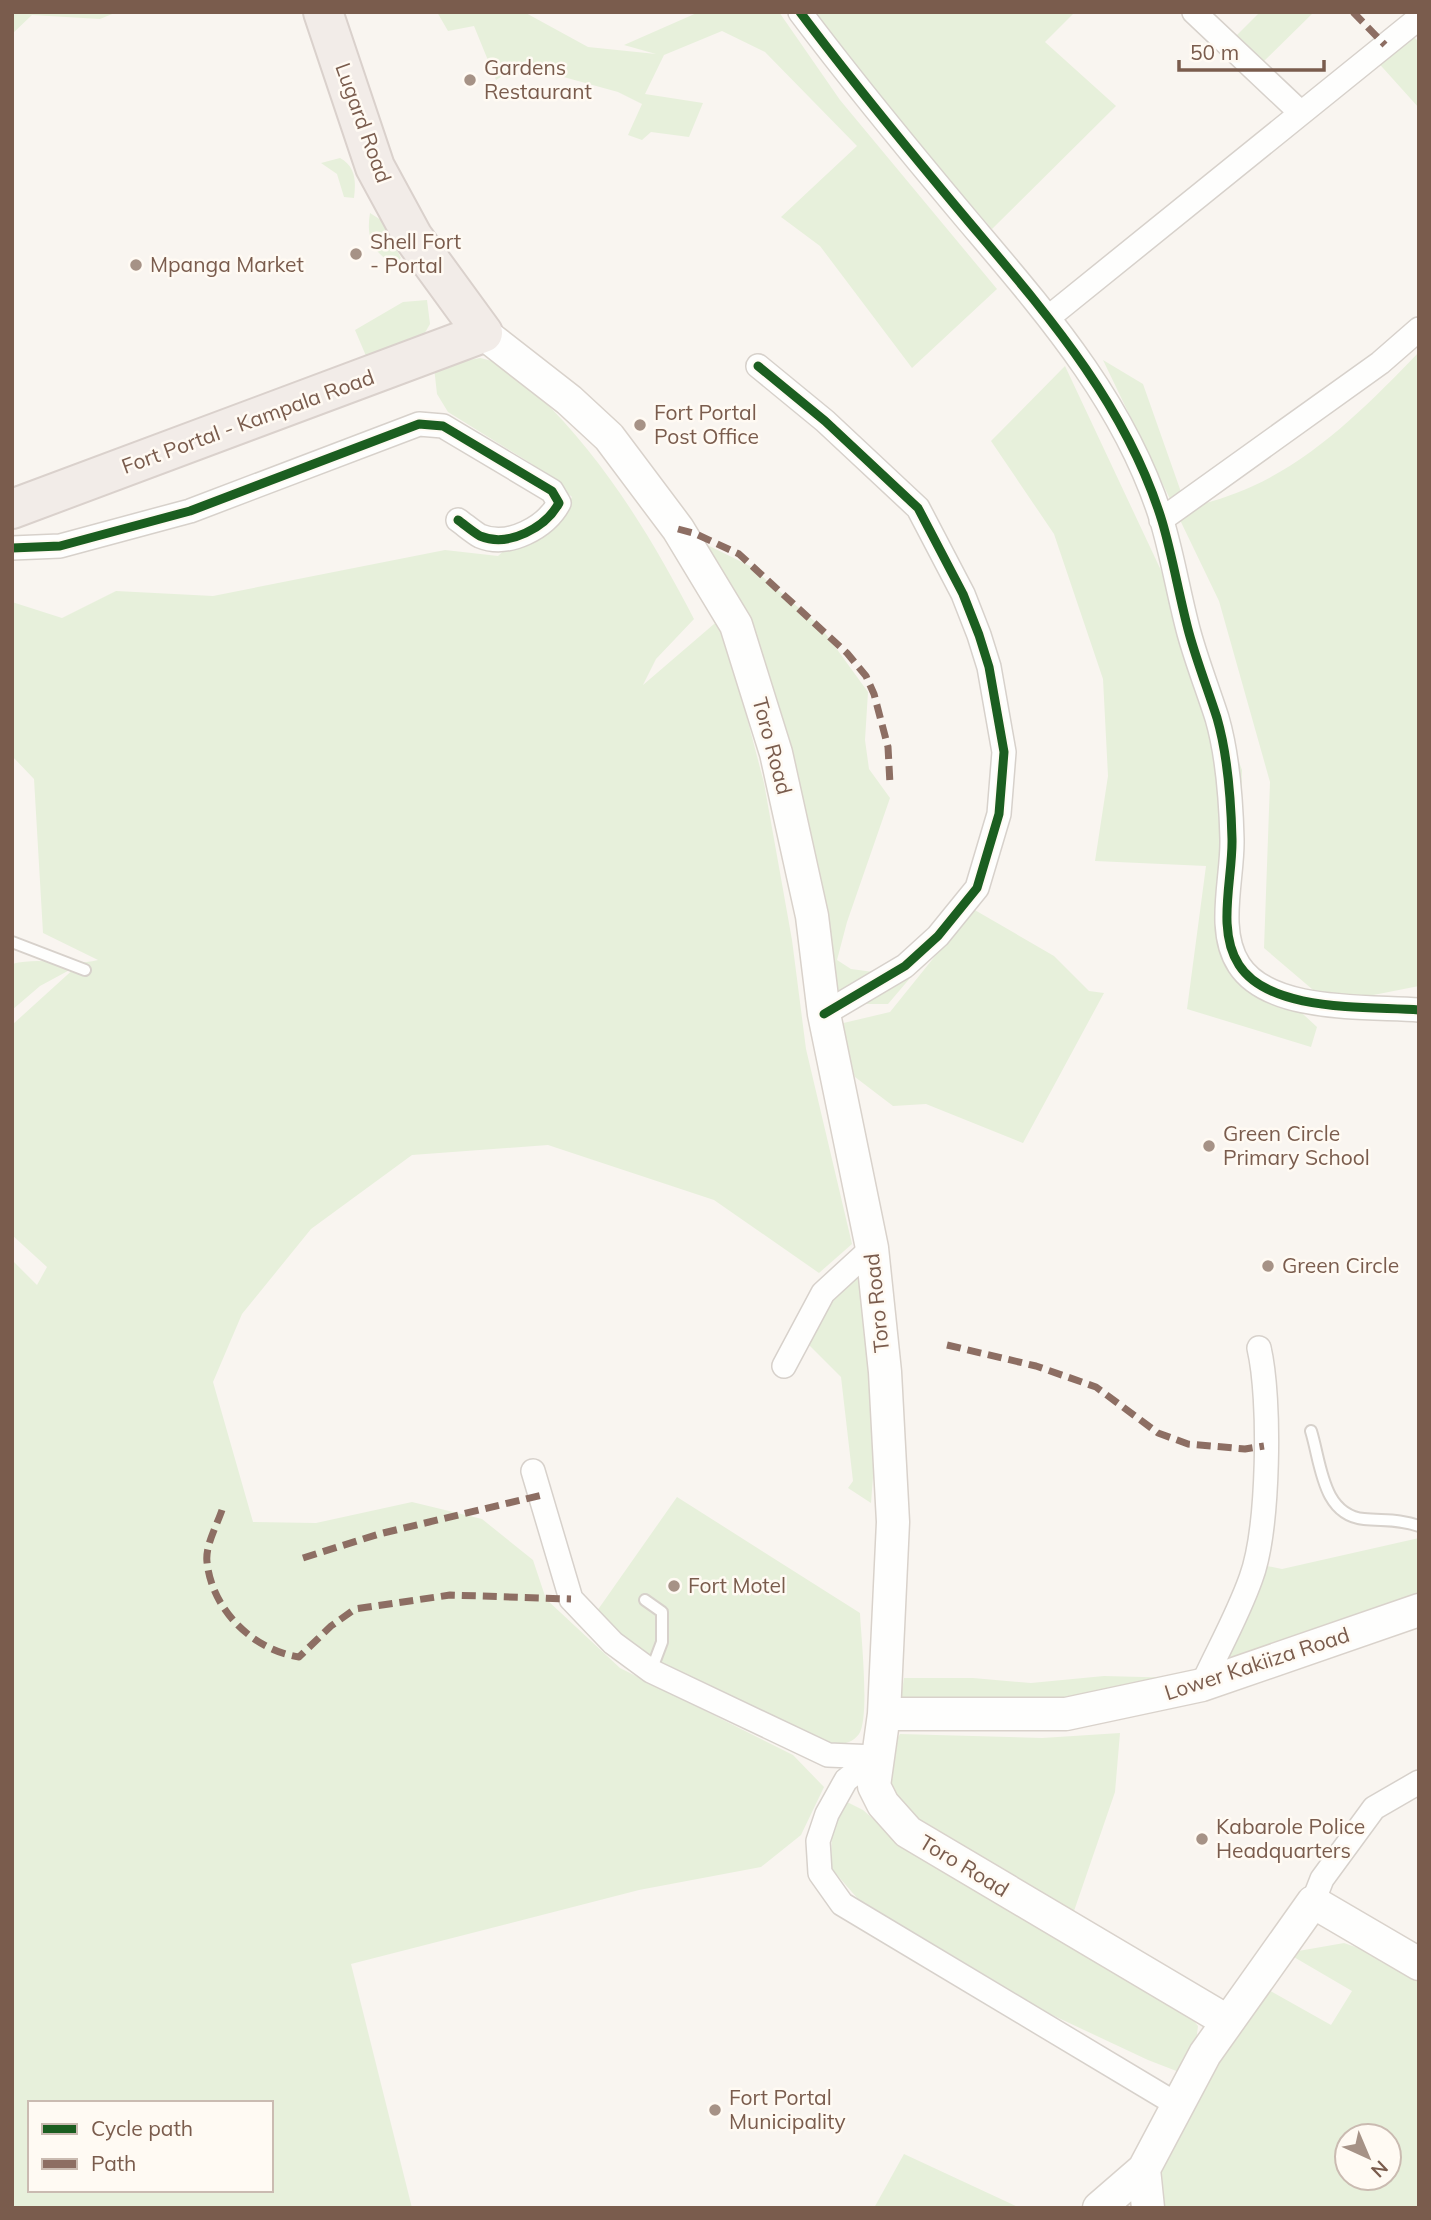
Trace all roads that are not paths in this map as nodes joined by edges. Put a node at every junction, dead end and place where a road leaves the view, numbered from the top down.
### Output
1 (323, 12) edge
2 (800, 12) edge
3 (1194, 12) edge
4 (1419, 18) edge
5 (1300, 112) junction
6 (1049, 317) junction
7 (1419, 329) edge
8 (483, 333) junction
9 (758, 366) dead end
10 (12, 509) edge
11 (458, 520) dead end
12 (1161, 520) junction
13 (12, 548) edge
14 (12, 942) edge
15 (85, 970) dead end
16 (1419, 1010) edge
17 (824, 1014) junction
18 (872, 1248) junction
19 (1259, 1348) dead end
20 (784, 1366) dead end
21 (1311, 1431) dead end
22 (533, 1471) dead end
23 (1419, 1526) edge
24 (645, 1600) dead end
25 (1419, 1610) edge
26 (652, 1671) junction
27 (1202, 1685) junction
28 (884, 1714) junction
29 (876, 1757) junction
30 (1419, 1782) edge
31 (1313, 1902) junction
32 (1419, 1964) edge
33 (1227, 2021) junction
34 (1176, 2104) junction
35 (1144, 2169) junction
36 (1099, 2208) edge
37 (1148, 2208) edge

1 - 8 highway, Lugard Road
2 - 6 street
3 - 5 street
4 - 5 street
5 - 6 street
6 - 12 street
7 - 12 street
8 - 10 highway, Fort Portal - Kampala Road
8 - 17 main road, Toro Road
9 - 17 street
11 - 13 street
12 - 16 street
14 - 15 lane
17 - 18 main road, Toro Road
18 - 20 street
18 - 28 main road, Toro Road
19 - 27 street
21 - 23 lane
22 - 26 street
24 - 26 lane
25 - 27 main road, Lower Kakiiza Road
26 - 29 street
27 - 28 main road, Lower Kakiiza Road
28 - 29 main road, Toro Road
29 - 33 main road, Toro Road
29 - 34 street
30 - 31 street
31 - 32 main road
31 - 33 main road
33 - 34 main road
34 - 35 main road
35 - 36 main road
35 - 37 main road

